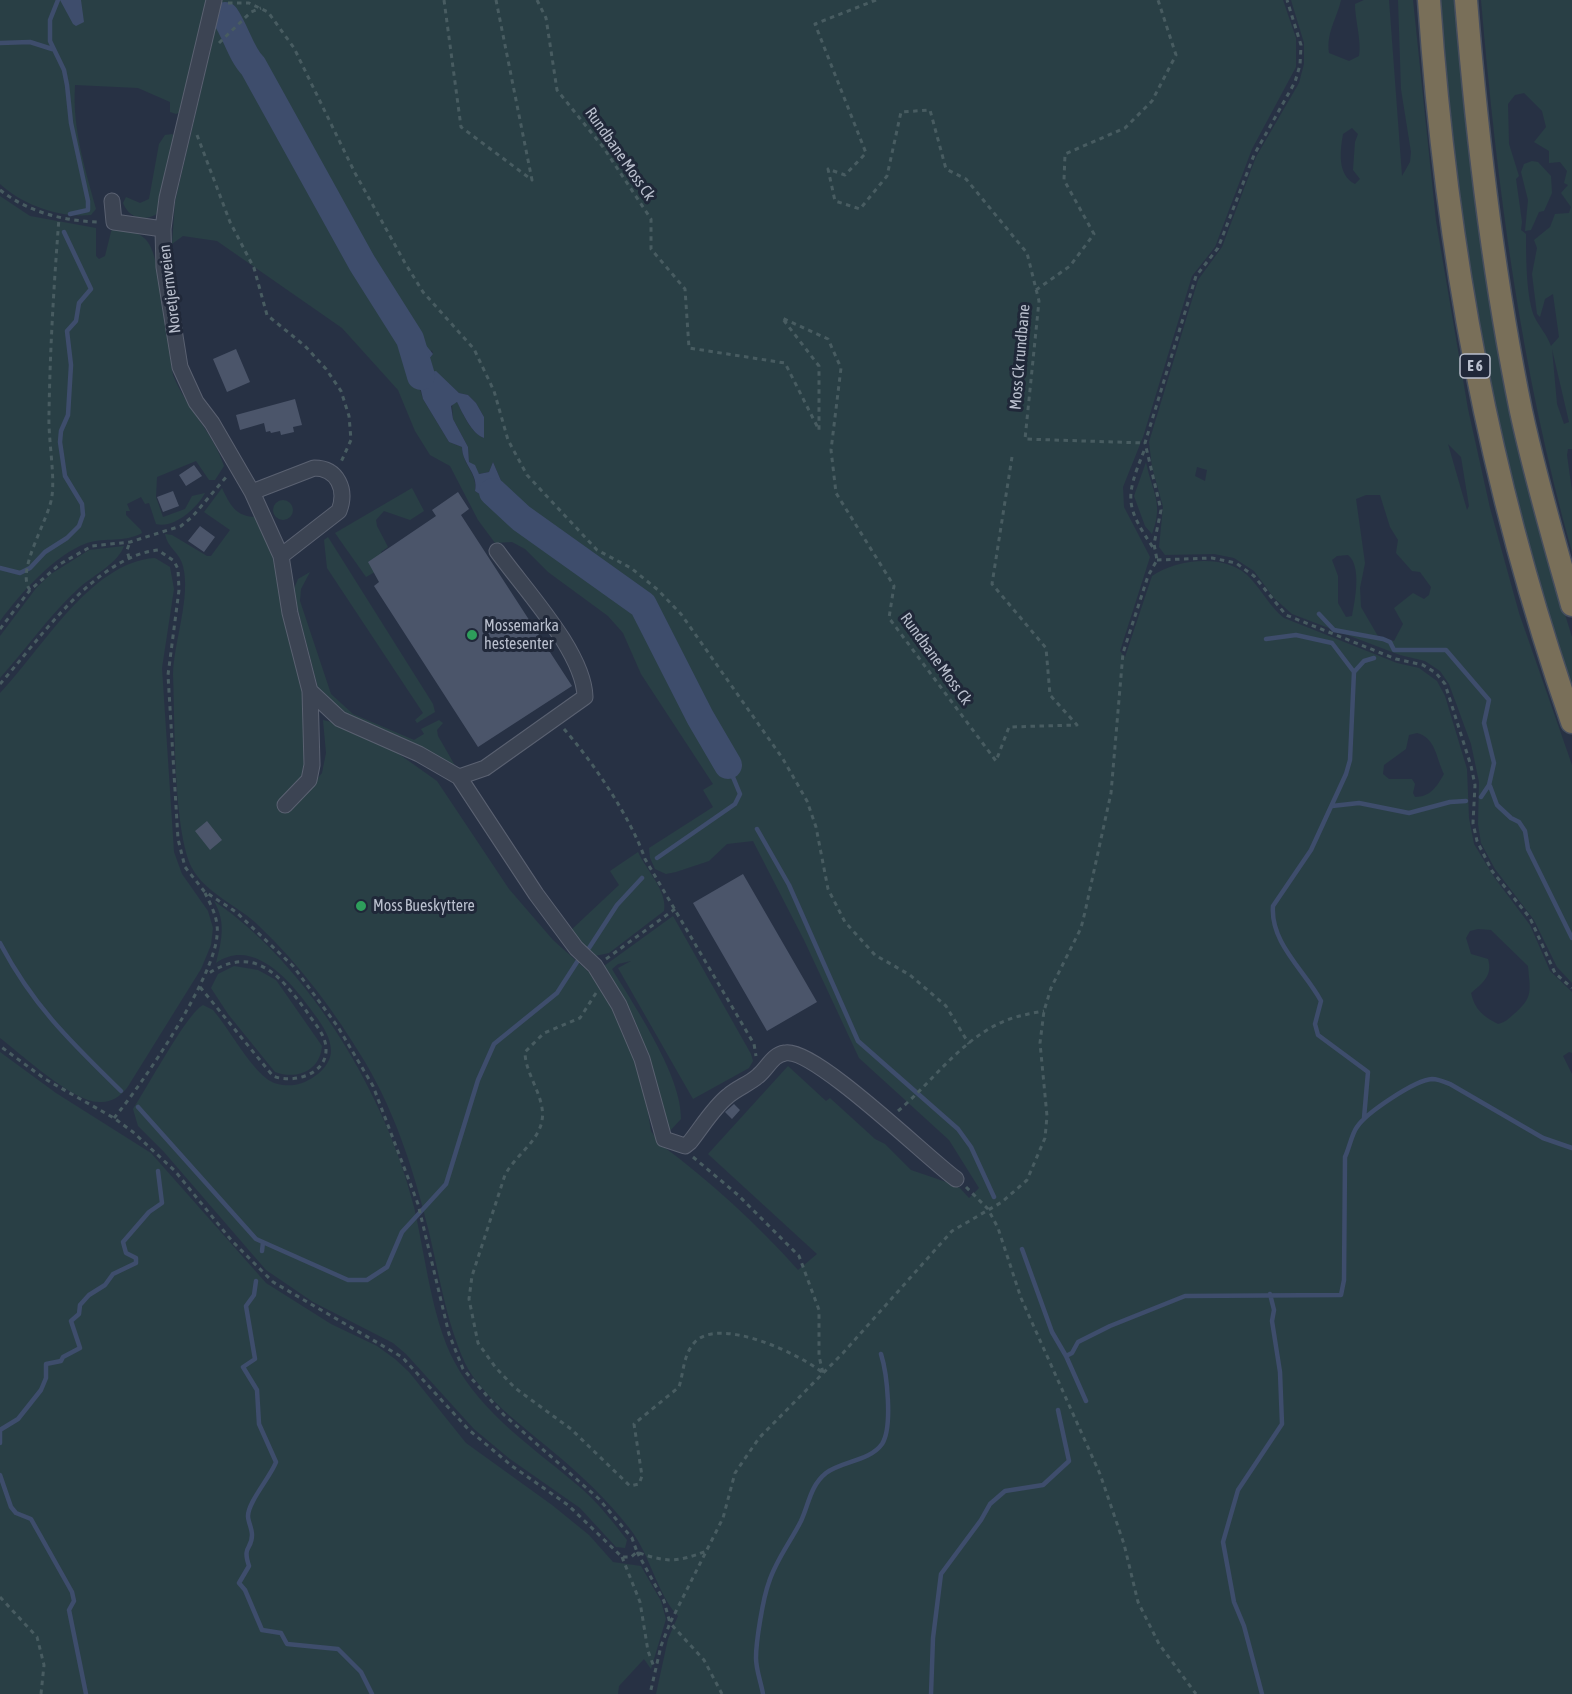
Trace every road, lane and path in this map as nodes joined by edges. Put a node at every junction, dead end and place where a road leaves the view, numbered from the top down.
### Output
1 (444, 0) edge
2 (496, 0) edge
3 (537, 0) edge
4 (876, 0) edge
5 (1158, 0) edge
6 (1287, 0) edge
7 (1429, 0) edge
8 (1466, 0) edge
9 (214, 1) edge
10 (261, 8) junction
11 (224, 38) dead end
12 (169, 120) dead end
13 (184, 124) junction
14 (0, 190) edge
15 (112, 201) dead end
16 (59, 218) junction
17 (114, 222) junction
18 (163, 229) junction
19 (1036, 290) junction
20 (1145, 443) junction
21 (1145, 449) junction
22 (1012, 457) dead end
23 (235, 466) junction
24 (335, 474) junction
25 (252, 492) junction
26 (130, 542) junction
27 (1154, 550) junction
28 (497, 551) dead end
29 (281, 556) junction
30 (129, 558) junction
31 (1157, 560) junction
32 (30, 590) junction
33 (1572, 605) edge
34 (0, 629) edge
35 (0, 684) edge
36 (310, 691) junction
37 (555, 718) junction
38 (1572, 722) edge
39 (459, 777) junction
40 (285, 805) dead end
41 (204, 891) junction
42 (675, 909) junction
43 (596, 966) junction
44 (206, 975) junction
45 (604, 980) junction
46 (200, 987) junction
47 (1572, 988) edge
48 (1044, 1011) junction
49 (969, 1044) junction
50 (0, 1046) edge
51 (758, 1076) junction
52 (114, 1118) junction
53 (887, 1121) junction
54 (685, 1146) junction
55 (956, 1179) joint
56 (988, 1209) junction
57 (823, 1373) junction
58 (707, 1551) junction
59 (637, 1552) junction
60 (622, 1557) junction
61 (0, 1597) edge
62 (670, 1623) junction
63 (655, 1668) junction
64 (41, 1694) edge
65 (650, 1694) edge
66 (722, 1694) edge
67 (1196, 1694) edge

1 - 2 path
3 - 22 path, Rundbane Moss Ck
4 - 19 path, Moss Ck rundbane
5 - 19 path
6 - 20 path
7 - 38 highway, E 6
8 - 33 highway, E 6
9 - 10 path
9 - 13 street, Noretjernveien
10 - 11 path
10 - 49 path
12 - 13 street
13 - 18 street, Noretjernveien
13 - 24 path
14 - 16 path
15 - 17 street
16 - 17 path
16 - 32 path
17 - 18 street
18 - 23 street, Noretjernveien
19 - 20 path, Moss Ck rundbane
20 - 21 path
21 - 27 path
21 - 27 path
23 - 25 street, Noretjernveien
23 - 26 path
24 - 25 street
24 - 29 street
25 - 29 street, Noretjernveien
26 - 30 path
26 - 32 path
27 - 31 path
28 - 37 street
29 - 36 street, Noretjernveien
30 - 35 path
30 - 41 path
31 - 47 path
31 - 48 path
32 - 34 path
36 - 39 street
36 - 40 street, Noretjernveien
37 - 39 street
37 - 42 path
39 - 43 street
41 - 44 path
41 - 59 path
42 - 43 path
42 - 51 path
43 - 45 street
44 - 46 path
44 - 46 path
45 - 54 street
45 - 57 path
46 - 52 path
48 - 49 path
48 - 56 path
49 - 53 path
50 - 52 path
51 - 53 street
51 - 54 street
52 - 60 path
53 - 55 street
54 - 57 path
55 - 56 path
56 - 57 path
56 - 67 path
57 - 58 path
58 - 59 path
58 - 62 path
59 - 60 path
59 - 62 path
60 - 63 path
61 - 64 path
62 - 63 path
62 - 66 path
63 - 65 path

